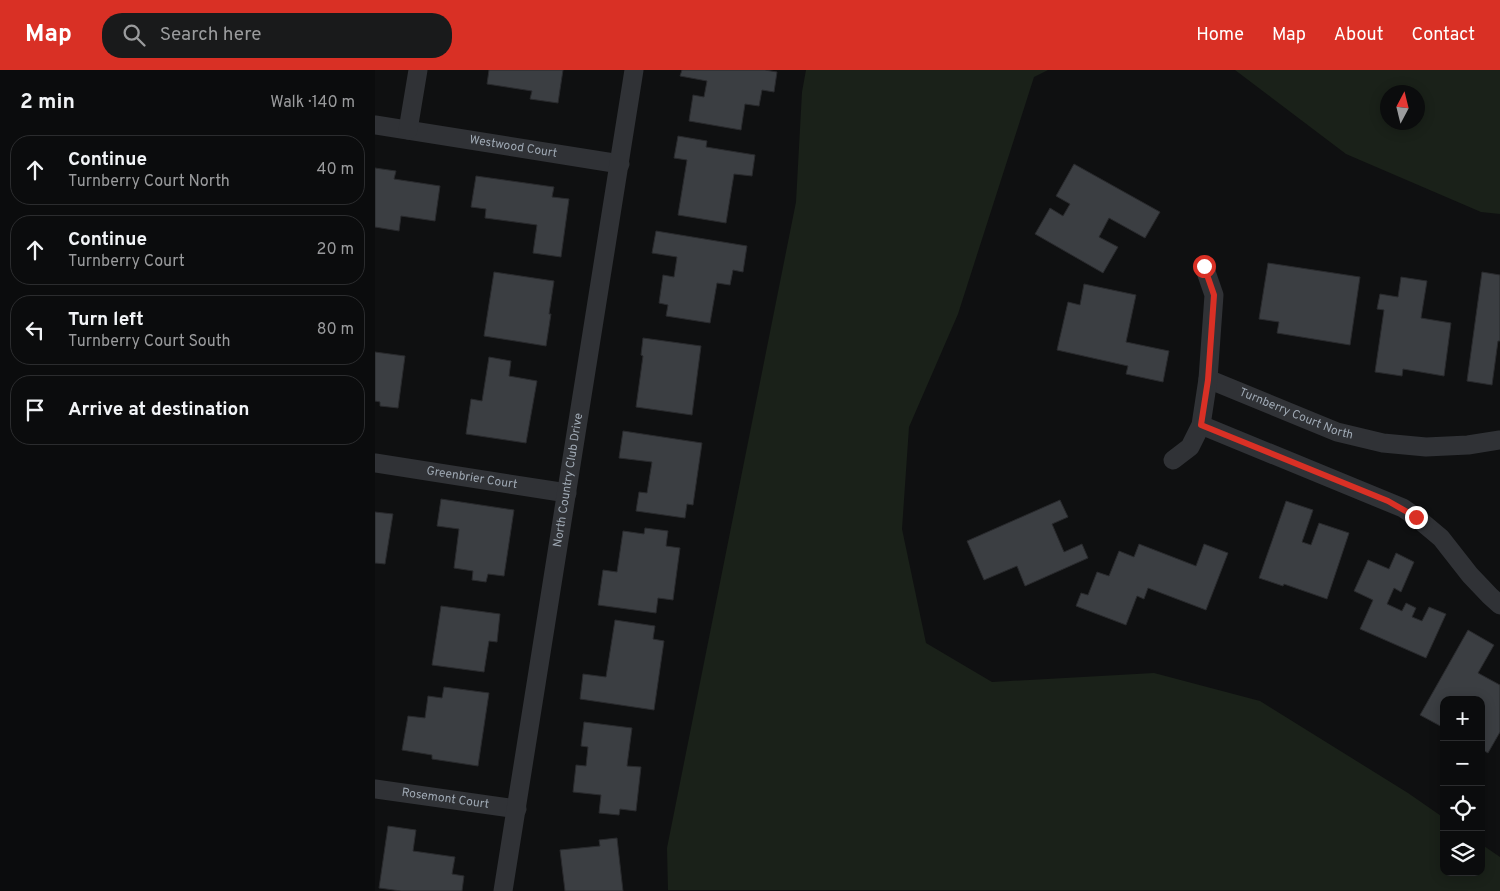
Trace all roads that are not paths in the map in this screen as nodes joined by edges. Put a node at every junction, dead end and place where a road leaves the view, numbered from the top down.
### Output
1 (418, 70) edge
2 (635, 70) edge
3 (375, 125) edge
4 (408, 130) junction
5 (619, 164) junction
6 (1204, 266) dead end
7 (1208, 380) junction
8 (1201, 425) junction
9 (1500, 440) edge
10 (1173, 460) dead end
11 (375, 463) edge
12 (567, 494) junction
13 (1500, 605) edge
14 (375, 789) edge
15 (517, 809) junction
16 (503, 891) edge

1 - 4 street
2 - 5 street, North Country Club Drive
3 - 4 street, Westwood Court
4 - 5 street, Westwood Court
5 - 12 street, North Country Club Drive
6 - 7 street
7 - 8 street
7 - 9 street, Turnberry Court North
8 - 10 street
8 - 13 street
11 - 12 street, Greenbrier Court
12 - 15 street, North Country Club Drive
14 - 15 street, Rosemont Court
15 - 16 street, North Country Club Drive

